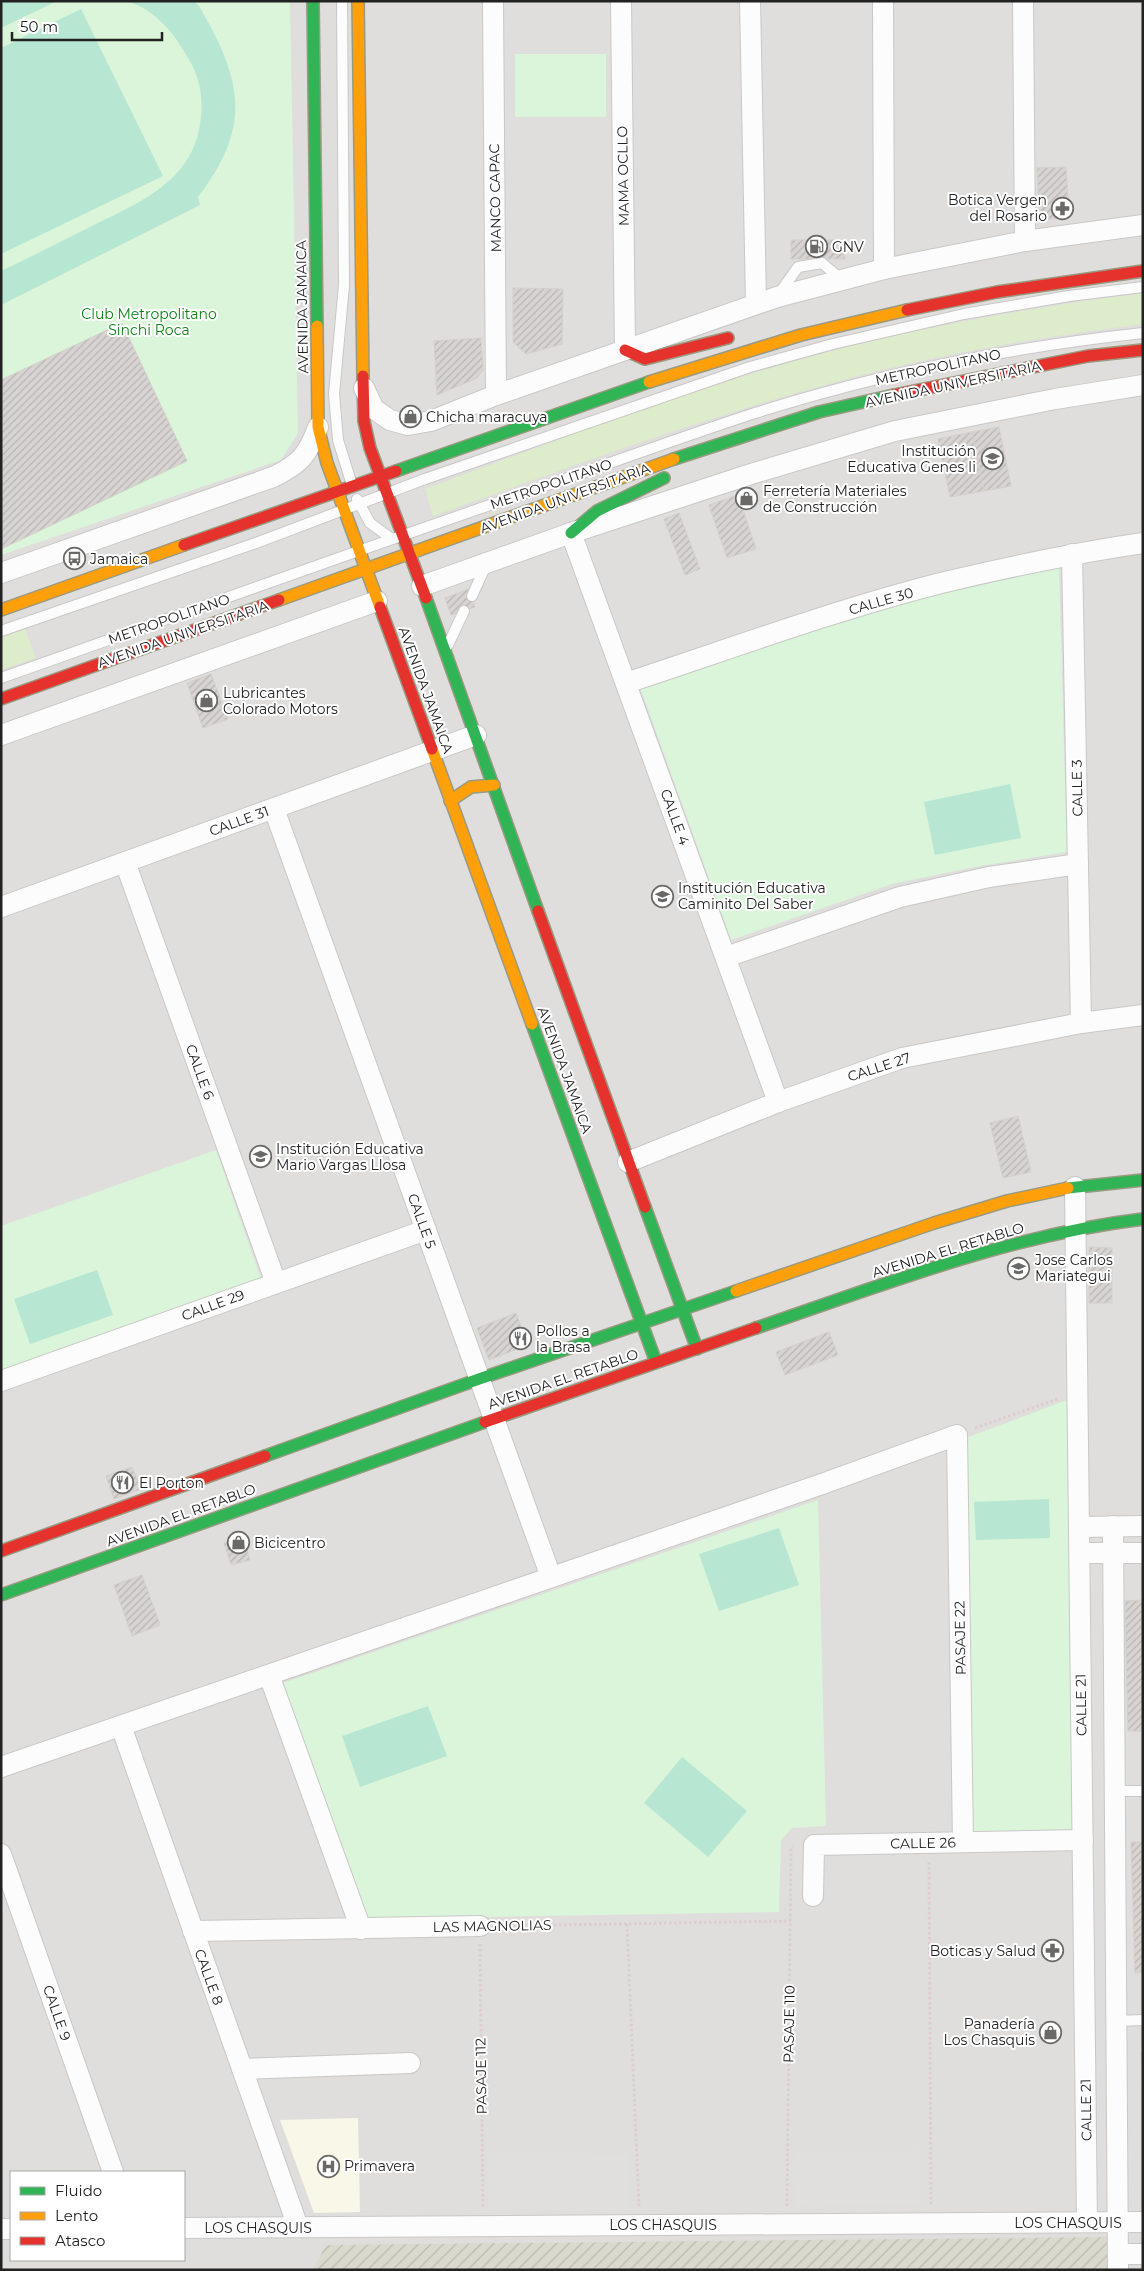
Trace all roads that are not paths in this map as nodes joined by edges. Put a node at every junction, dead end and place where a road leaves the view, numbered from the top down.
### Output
1 (314, 1) edge
2 (342, 1) edge
3 (358, 1) edge
4 (493, 1) edge
5 (621, 1) edge
6 (750, 1) edge
7 (883, 1) edge
8 (1023, 1) edge
9 (1143, 226) edge
10 (1025, 241) junction
11 (884, 269) junction
12 (1143, 270) edge
13 (1143, 287) edge
14 (756, 302) junction
15 (1143, 333) edge
16 (785, 340) junction
17 (625, 350) junction
18 (1143, 350) edge
19 (1143, 385) edge
20 (363, 386) junction
21 (496, 395) junction
22 (318, 427) junction
23 (716, 444) junction
24 (381, 476) junction
25 (352, 486) junction
26 (337, 491) junction
27 (387, 494) junction
28 (359, 504) junction
29 (344, 510) junction
30 (571, 533) junction
31 (398, 537) junction
32 (1143, 544) edge
33 (359, 551) junction
34 (410, 553) junction
35 (1072, 554) junction
36 (488, 563) junction
37 (366, 570) junction
38 (1, 573) edge
39 (422, 586) junction
40 (472, 596) dead end
41 (377, 601) junction
42 (1, 610) edge
43 (464, 611) dead end
44 (1, 631) edge
45 (446, 651) junction
46 (1, 678) edge
47 (626, 683) junction
48 (1, 699) edge
49 (1, 735) edge
50 (476, 735) junction
51 (432, 751) junction
52 (494, 785) junction
53 (450, 801) junction
54 (274, 808) junction
55 (125, 862) junction
56 (1078, 864) junction
57 (1, 907) edge
58 (726, 957) junction
59 (1143, 1015) edge
60 (1081, 1023) junction
61 (778, 1102) junction
62 (628, 1162) junction
63 (1143, 1180) edge
64 (1075, 1187) junction
65 (1143, 1219) edge
66 (1077, 1229) junction
67 (426, 1230) junction
68 (276, 1283) junction
69 (683, 1310) junction
70 (642, 1323) junction
71 (697, 1349) junction
72 (656, 1362) junction
73 (479, 1380) junction
74 (1, 1381) edge
75 (494, 1419) junction
76 (1113, 1526) junction
77 (1143, 1526) edge
78 (1079, 1527) junction
79 (1, 1550) edge
80 (1080, 1553) junction
81 (1114, 1553) junction
82 (1143, 1553) edge
83 (551, 1577) junction
84 (1, 1595) edge
85 (269, 1675) junction
86 (120, 1726) junction
87 (1, 1767) edge
88 (1115, 1791) junction
89 (1143, 1791) edge
90 (1083, 1840) junction
91 (963, 1842) junction
92 (1, 1854) edge
93 (813, 1896) dead end
94 (480, 1926) road end
95 (361, 1929) junction
96 (193, 1931) junction
97 (1143, 2020) edge
98 (1116, 2021) junction
99 (410, 2063) dead end
100 (242, 2069) junction
101 (114, 2171) edge
102 (1087, 2222) junction
103 (1118, 2222) junction
104 (1143, 2222) edge
105 (298, 2227) junction
106 (185, 2228) edge
107 (1143, 2254) edge
108 (1118, 2262) edge

1 - 22 main road, AVENIDA JAMAICA
2 - 25 lane
3 - 20 main road, AVENIDA JAMAICA
4 - 21 street, MANCO CAPAC
5 - 17 street, MAMA OCLLO
6 - 14 street
7 - 11 street
8 - 10 street
9 - 10 street
10 - 11 street
11 - 14 street
12 - 16 main road
13 - 27 lane
14 - 17 street
15 - 31 lane, METROPOLITANO
16 - 17 main road
16 - 24 main road
17 - 21 street
18 - 23 main road, AVENIDA UNIVERSITARIA
19 - 30 street
20 - 21 street
20 - 24 main road, AVENIDA JAMAICA
22 - 26 main road, AVENIDA JAMAICA
22 - 38 street
23 - 30 main road
23 - 34 main road, AVENIDA UNIVERSITARIA
24 - 25 main road
24 - 27 main road, AVENIDA JAMAICA
25 - 26 main road
25 - 28 lane
26 - 29 main road, AVENIDA JAMAICA
26 - 42 main road
27 - 28 lane
27 - 31 main road, AVENIDA JAMAICA
28 - 29 lane
28 - 31 lane
29 - 33 main road, AVENIDA JAMAICA
29 - 44 lane
30 - 36 street
30 - 47 street, CALLE 4
31 - 33 lane, METROPOLITANO
31 - 34 main road, AVENIDA JAMAICA
32 - 35 street, CALLE 30
33 - 37 main road, AVENIDA JAMAICA
33 - 46 lane, METROPOLITANO
34 - 37 main road, AVENIDA UNIVERSITARIA
34 - 39 main road, AVENIDA JAMAICA
35 - 47 street, CALLE 30
35 - 56 street, CALLE 3
36 - 39 street
36 - 40 lane
37 - 41 main road, AVENIDA JAMAICA
37 - 48 main road, AVENIDA UNIVERSITARIA
39 - 45 main road, AVENIDA JAMAICA
41 - 49 street
41 - 51 main road, AVENIDA JAMAICA
43 - 45 lane
45 - 50 main road, AVENIDA JAMAICA
47 - 58 street, CALLE 4
50 - 51 street, CALLE 31
50 - 52 main road, AVENIDA JAMAICA
51 - 53 main road, AVENIDA JAMAICA
51 - 54 street, CALLE 31
52 - 53 main road
52 - 62 main road, AVENIDA JAMAICA
53 - 70 main road, AVENIDA JAMAICA
54 - 55 street, CALLE 31
54 - 67 street, CALLE 5
55 - 57 street, CALLE 31
55 - 68 street, CALLE 6
56 - 58 street
56 - 60 street, CALLE 3
58 - 61 street, CALLE 4
59 - 60 street, CALLE 27
60 - 61 street, CALLE 27
61 - 62 street, CALLE 27
62 - 69 main road, AVENIDA JAMAICA
63 - 64 main road, AVENIDA EL RETABLO
64 - 66 street, CALLE 21
64 - 69 main road, AVENIDA EL RETABLO
65 - 66 main road, AVENIDA EL RETABLO
66 - 71 main road, AVENIDA EL RETABLO
66 - 78 street, CALLE 21
67 - 68 street, CALLE 29
67 - 73 street, CALLE 5
68 - 74 street, CALLE 29
69 - 70 main road, AVENIDA EL RETABLO
69 - 71 main road, AVENIDA JAMAICA
70 - 72 main road, AVENIDA JAMAICA
70 - 73 main road, AVENIDA EL RETABLO
71 - 72 main road, AVENIDA EL RETABLO
72 - 75 main road, AVENIDA EL RETABLO
73 - 75 street, CALLE 5
73 - 79 main road, AVENIDA EL RETABLO
75 - 83 street, CALLE 5
75 - 84 main road, AVENIDA EL RETABLO
76 - 77 street
76 - 78 street
76 - 81 street
78 - 80 street, CALLE 21
80 - 81 street
80 - 90 street, CALLE 21
81 - 82 street
81 - 88 street
83 - 85 street
83 - 91 street, PASAJE 22
85 - 86 street
85 - 95 street
86 - 87 street
86 - 96 street, CALLE 8
88 - 89 lane
88 - 98 street
90 - 91 street, CALLE 26
90 - 102 street, CALLE 21
91 - 93 street, CALLE 26
92 - 101 street, CALLE 9
94 - 95 street, LAS MAGNOLIAS
95 - 96 street, LAS MAGNOLIAS
96 - 100 street, CALLE 8
97 - 98 lane
98 - 103 street
99 - 100 street
100 - 105 street, CALLE 8
102 - 103 street, LOS CHASQUIS
102 - 105 street, LOS CHASQUIS
103 - 104 street, LOS CHASQUIS
103 - 108 street
105 - 106 street, LOS CHASQUIS
107 - 108 street

